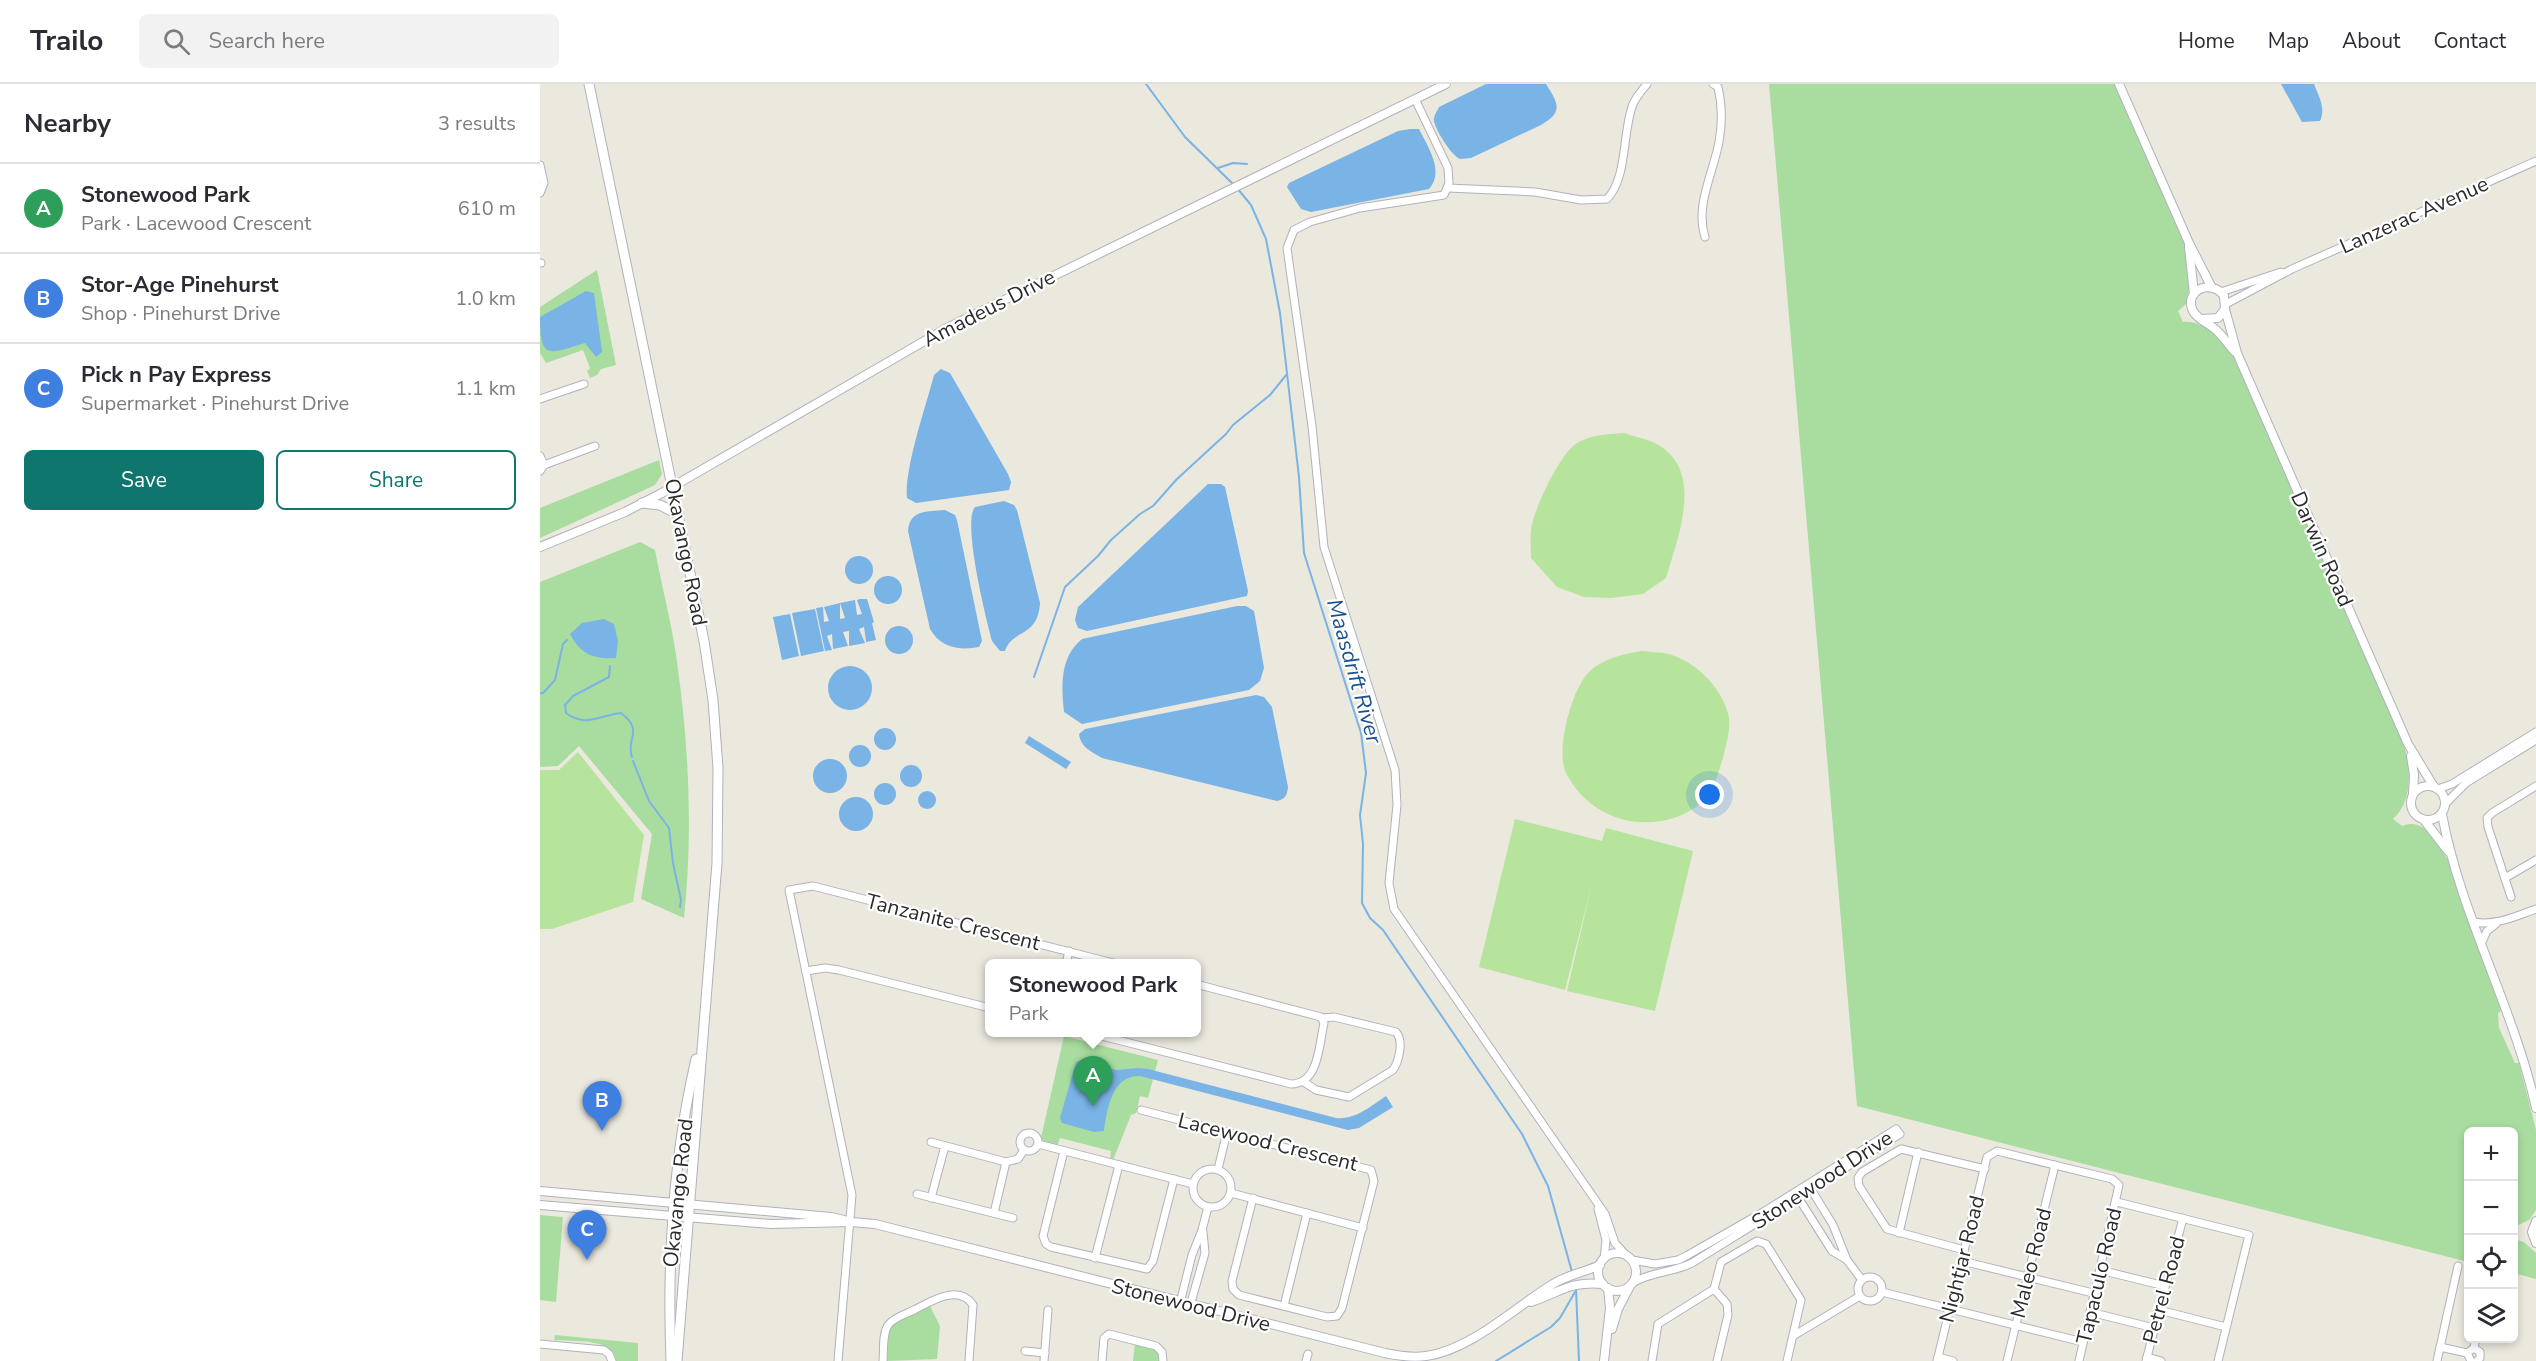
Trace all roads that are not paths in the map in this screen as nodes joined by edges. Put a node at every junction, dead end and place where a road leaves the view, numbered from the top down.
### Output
1 (589, 84) edge
2 (1446, 84) edge
3 (1647, 84) edge
4 (1713, 84) edge
5 (2119, 84) edge
6 (1415, 99) junction
7 (2536, 161) edge
8 (540, 165) edge
9 (1448, 188) junction
10 (540, 193) edge
11 (1706, 237) dead end
12 (2189, 243) junction
13 (2292, 269) junction
14 (2211, 286) junction
15 (2221, 292) junction
16 (2194, 294) junction
17 (2225, 307) junction
18 (2202, 320) junction
19 (2237, 353) junction
20 (584, 384) dead end
21 (540, 399) edge
22 (595, 446) dead end
23 (540, 456) edge
24 (542, 468) edge
25 (673, 486) junction
26 (642, 503) junction
27 (679, 515) junction
28 (540, 547) edge
29 (2536, 732) edge
30 (2536, 740) edge
31 (2408, 744) junction
32 (2536, 786) edge
33 (2436, 788) junction
34 (2413, 794) junction
35 (2445, 804) junction
36 (2442, 814) junction
37 (2424, 820) junction
38 (2451, 857) junction
39 (2536, 860) edge
40 (2505, 878) junction
41 (2511, 897) dead end
42 (2536, 909) edge
43 (2500, 921) junction
44 (2474, 922) junction
45 (2482, 942) junction
46 (1069, 951) junction
47 (1067, 959) edge
48 (1101, 959) edge
49 (806, 971) junction
50 (1201, 985) edge
51 (985, 1007) edge
52 (1323, 1018) junction
53 (703, 1027) junction
54 (1106, 1037) edge
55 (1304, 1082) junction
56 (2536, 1108) edge
57 (1141, 1110) dead end
58 (1227, 1132) junction
59 (931, 1142) dead end
60 (1038, 1144) junction
61 (945, 1146) junction
62 (1024, 1150) junction
63 (1064, 1151) junction
64 (1918, 1152) junction
65 (1006, 1162) junction
66 (1119, 1165) junction
67 (2055, 1165) junction
68 (1218, 1169) junction
69 (1984, 1169) junction
70 (1174, 1179) junction
71 (1193, 1184) junction
72 (1810, 1186) junction
73 (540, 1191) edge
74 (1232, 1193) junction
75 (917, 1194) dead end
76 (1796, 1195) junction
77 (931, 1198) junction
78 (1253, 1198) junction
79 (1595, 1200) junction
80 (2117, 1202) junction
81 (674, 1203) junction
82 (689, 1204) junction
83 (540, 1205) edge
84 (1208, 1207) junction
85 (993, 1213) junction
86 (1307, 1213) junction
87 (673, 1217) junction
88 (687, 1218) junction
89 (1013, 1218) dead end
90 (2183, 1218) junction
91 (2536, 1221) edge
92 (850, 1222) junction
93 (1363, 1228) junction
94 (1202, 1230) junction
95 (1899, 1233) junction
96 (2536, 1243) edge
97 (1964, 1250) junction
98 (1095, 1258) junction
99 (1630, 1258) junction
100 (1847, 1260) junction
101 (1962, 1261) junction
102 (1602, 1262) junction
103 (2458, 1266) dead end
104 (2100, 1270) junction
105 (2027, 1277) junction
106 (1582, 1278) junction
107 (1862, 1280) junction
108 (1632, 1284) junction
109 (1605, 1286) junction
110 (2165, 1286) junction
111 (1714, 1289) junction
112 (1882, 1292) junction
113 (2093, 1293) junction
114 (1860, 1296) junction
115 (1180, 1303) junction
116 (1190, 1306) junction
117 (1284, 1306) junction
118 (1950, 1309) junction
119 (1047, 1310) dead end
120 (2159, 1310) junction
121 (2090, 1312) junction
122 (2016, 1325) junction
123 (2226, 1327) junction
124 (2154, 1328) junction
125 (1793, 1336) junction
126 (2083, 1342) junction
127 (2475, 1343) edge
128 (540, 1344) edge
129 (2440, 1347) junction
130 (2474, 1348) junction
131 (1025, 1351) dead end
132 (1045, 1357) edge
133 (1605, 1357) edge
134 (1937, 1359) edge
135 (2146, 1359) edge
136 (2470, 1359) edge
137 (612, 1361) edge
138 (671, 1361) edge
139 (677, 1361) edge
140 (838, 1361) edge
141 (883, 1361) edge
142 (969, 1361) edge
143 (1102, 1361) edge
144 (1163, 1361) edge
145 (1652, 1361) edge
146 (1717, 1361) edge
147 (1787, 1361) edge
148 (1953, 1361) edge
149 (2007, 1361) edge
150 (2079, 1361) edge
151 (2161, 1361) edge
152 (2218, 1361) edge
153 (2437, 1361) edge
154 (2477, 1361) edge

1 - 25 main road, Okavango Road
2 - 6 street, Amadeus Drive
3 - 9 street
4 - 11 street
5 - 12 street
6 - 9 street
6 - 25 street, Amadeus Drive
7 - 13 street, Lanzerac Avenue
8 - 10 street
9 - 79 street
12 - 14 street
12 - 16 street
13 - 15 street, Lanzerac Avenue
13 - 17 street, Lanzerac Avenue
14 - 15 street
14 - 16 street
15 - 17 street
16 - 18 street
17 - 18 street
17 - 19 street, Darwin Road
18 - 19 street, Darwin Road
19 - 31 street, Darwin Road
20 - 21 street
22 - 24 street
23 - 24 street
25 - 26 street, Amadeus Drive
25 - 27 main road, Okavango Road
26 - 27 main road
26 - 28 street, Amadeus Drive
27 - 53 main road, Okavango Road
29 - 33 street
30 - 35 street
31 - 33 street, Darwin Road
31 - 34 street, Darwin Road
32 - 40 street
33 - 34 street
33 - 35 street
34 - 37 street
35 - 36 street
36 - 37 street
36 - 38 street
37 - 38 street
38 - 44 street
39 - 40 street
40 - 41 street
42 - 43 street
43 - 44 street
43 - 45 street
44 - 45 street
45 - 56 street
46 - 47 street
46 - 48 street, Tanzanite Crescent
46 - 49 street, Tanzanite Crescent
49 - 51 street
49 - 92 street
50 - 52 street
52 - 55 street
52 - 55 street
53 - 81 main road, Okavango Road
53 - 82 main road, Okavango Road
54 - 55 street
57 - 58 street, Lacewood Crescent
58 - 68 street
58 - 93 street, Lacewood Crescent
59 - 61 street
60 - 62 street
60 - 62 street
60 - 63 street
61 - 65 street
61 - 77 street
62 - 65 street
63 - 66 street
63 - 98 street
64 - 69 street
64 - 95 street
64 - 95 street
65 - 85 street
66 - 70 street
66 - 98 street
67 - 69 street, Nightjar Road
67 - 80 street, Tapaculo Road
67 - 105 street, Maleo Road
68 - 71 street
68 - 74 street
69 - 97 street, Nightjar Road
70 - 71 street
70 - 98 street
71 - 84 street
72 - 72 street, Stonewood Drive
72 - 76 street, Stonewood Drive
72 - 100 street
73 - 81 street, Stonewood Drive
74 - 78 street
74 - 84 street
75 - 77 street
76 - 99 street, Stonewood Drive
76 - 100 street
76 - 108 street, Stonewood Drive
77 - 85 street
78 - 86 street
78 - 117 street
79 - 99 street
79 - 102 street
80 - 90 street
80 - 104 street, Tapaculo Road
81 - 82 street, Stonewood Drive
81 - 87 main road, Okavango Road
82 - 88 main road, Okavango Road
82 - 92 street, Stonewood Drive
83 - 87 street, Stonewood Drive
84 - 94 street
85 - 89 street
86 - 93 street
86 - 117 street
87 - 88 street, Stonewood Drive
87 - 138 main road, Okavango Road
88 - 92 street, Stonewood Drive
88 - 139 main road, Okavango Road
90 - 110 street, Petrel Road
90 - 123 street
91 - 96 street
92 - 115 street, Stonewood Drive
92 - 140 street
93 - 117 street
94 - 115 street
94 - 116 street
95 - 97 street
97 - 101 street, Nightjar Road
99 - 102 street
99 - 108 street
100 - 107 street
101 - 105 street
101 - 118 street, Nightjar Road
102 - 106 street, Stonewood Drive
102 - 109 street
103 - 129 street
104 - 110 street
104 - 113 street, Tapaculo Road
105 - 113 street
105 - 122 street, Maleo Road
106 - 109 street, Stonewood Drive
106 - 116 street, Stonewood Drive
107 - 112 street
107 - 114 street
108 - 109 street
108 - 133 street
109 - 133 street
110 - 120 street, Petrel Road
111 - 125 street
111 - 145 street
111 - 146 street
112 - 114 street
112 - 118 street
113 - 121 street, Tapaculo Road
114 - 125 street
115 - 116 street, Stonewood Drive
118 - 122 street
118 - 134 street, Nightjar Road
119 - 132 street
120 - 123 street
120 - 124 street, Petrel Road
121 - 124 street
121 - 126 street, Tapaculo Road
122 - 126 street
122 - 149 street, Maleo Road
123 - 152 street
124 - 135 street, Petrel Road
125 - 147 street
126 - 150 street, Tapaculo Road
127 - 130 street
128 - 137 street
129 - 136 street
129 - 153 street
130 - 136 street
130 - 154 street
131 - 132 street
134 - 148 street
135 - 151 street
141 - 142 street
143 - 144 street

